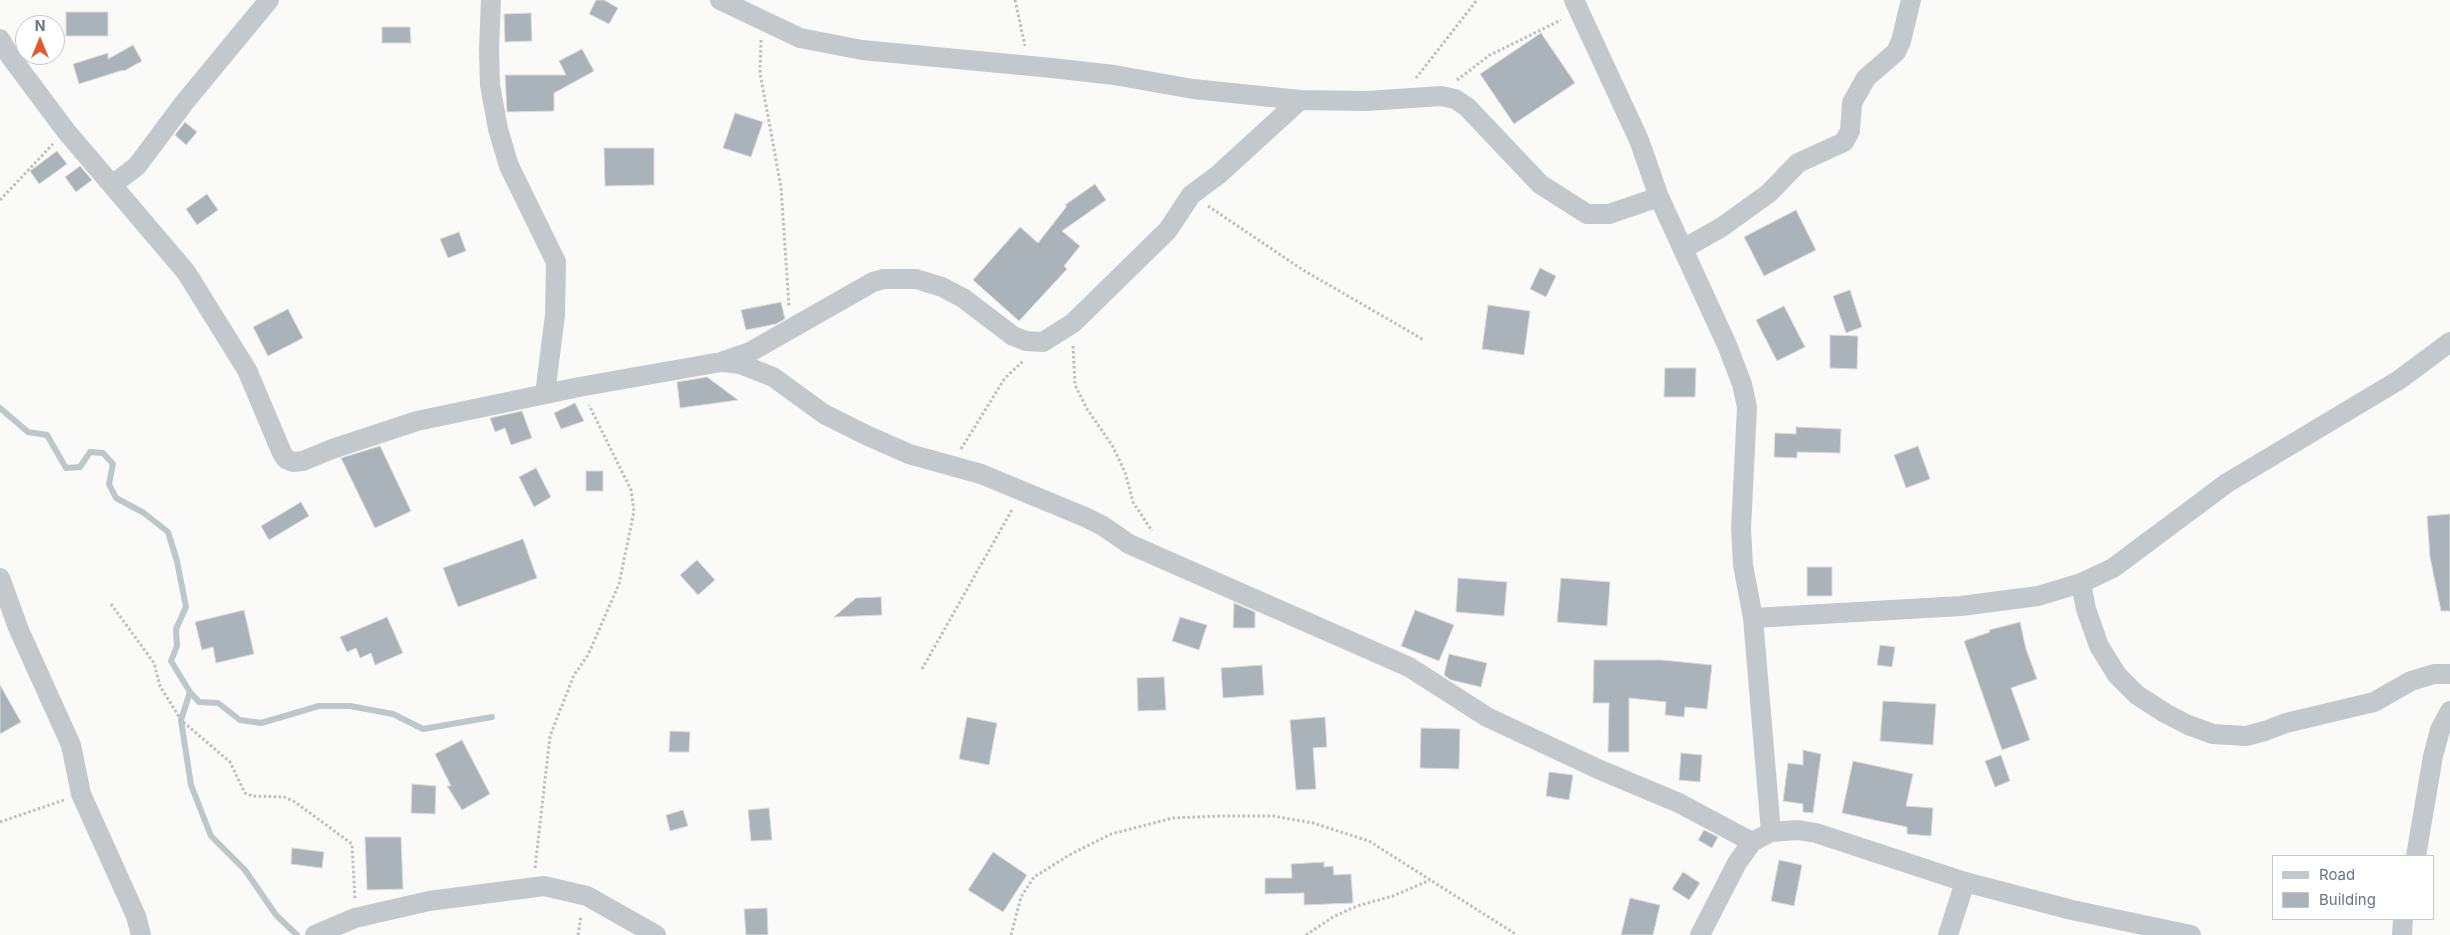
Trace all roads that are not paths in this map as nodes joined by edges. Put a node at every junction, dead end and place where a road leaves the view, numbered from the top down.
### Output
1 (269, 0) edge
2 (491, 0) edge
3 (720, 0) edge
4 (1911, 0) edge
5 (1576, 5) edge
6 (0, 39) edge
7 (1300, 100) junction
8 (112, 185) junction
9 (1659, 197) junction
10 (1683, 249) junction
11 (2450, 342) edge
12 (721, 362) junction
13 (545, 394) junction
14 (0, 578) edge
15 (2081, 583) junction
16 (6, 616) edge
17 (1753, 618) junction
18 (2450, 674) edge
19 (2450, 711) edge
20 (1771, 832) junction
21 (1752, 842) junction
22 (2416, 855) edge
23 (1965, 882) junction
24 (2403, 920) edge
25 (141, 935) edge
26 (316, 935) edge
27 (656, 935) edge
28 (1700, 935) edge
29 (1948, 935) edge
30 (2191, 935) edge
31 (2402, 935) edge

1 - 8 street
2 - 13 street
3 - 7 street
4 - 10 street
5 - 9 street
6 - 8 street
7 - 9 street
7 - 12 street
8 - 13 street
9 - 10 street
10 - 17 street
11 - 15 street
12 - 13 street
12 - 21 street
14 - 16 street
15 - 17 street
15 - 18 street
16 - 25 street
17 - 20 street
19 - 22 street
20 - 21 street
20 - 23 street
21 - 28 street
23 - 29 street
23 - 30 street
24 - 31 street
26 - 27 street

